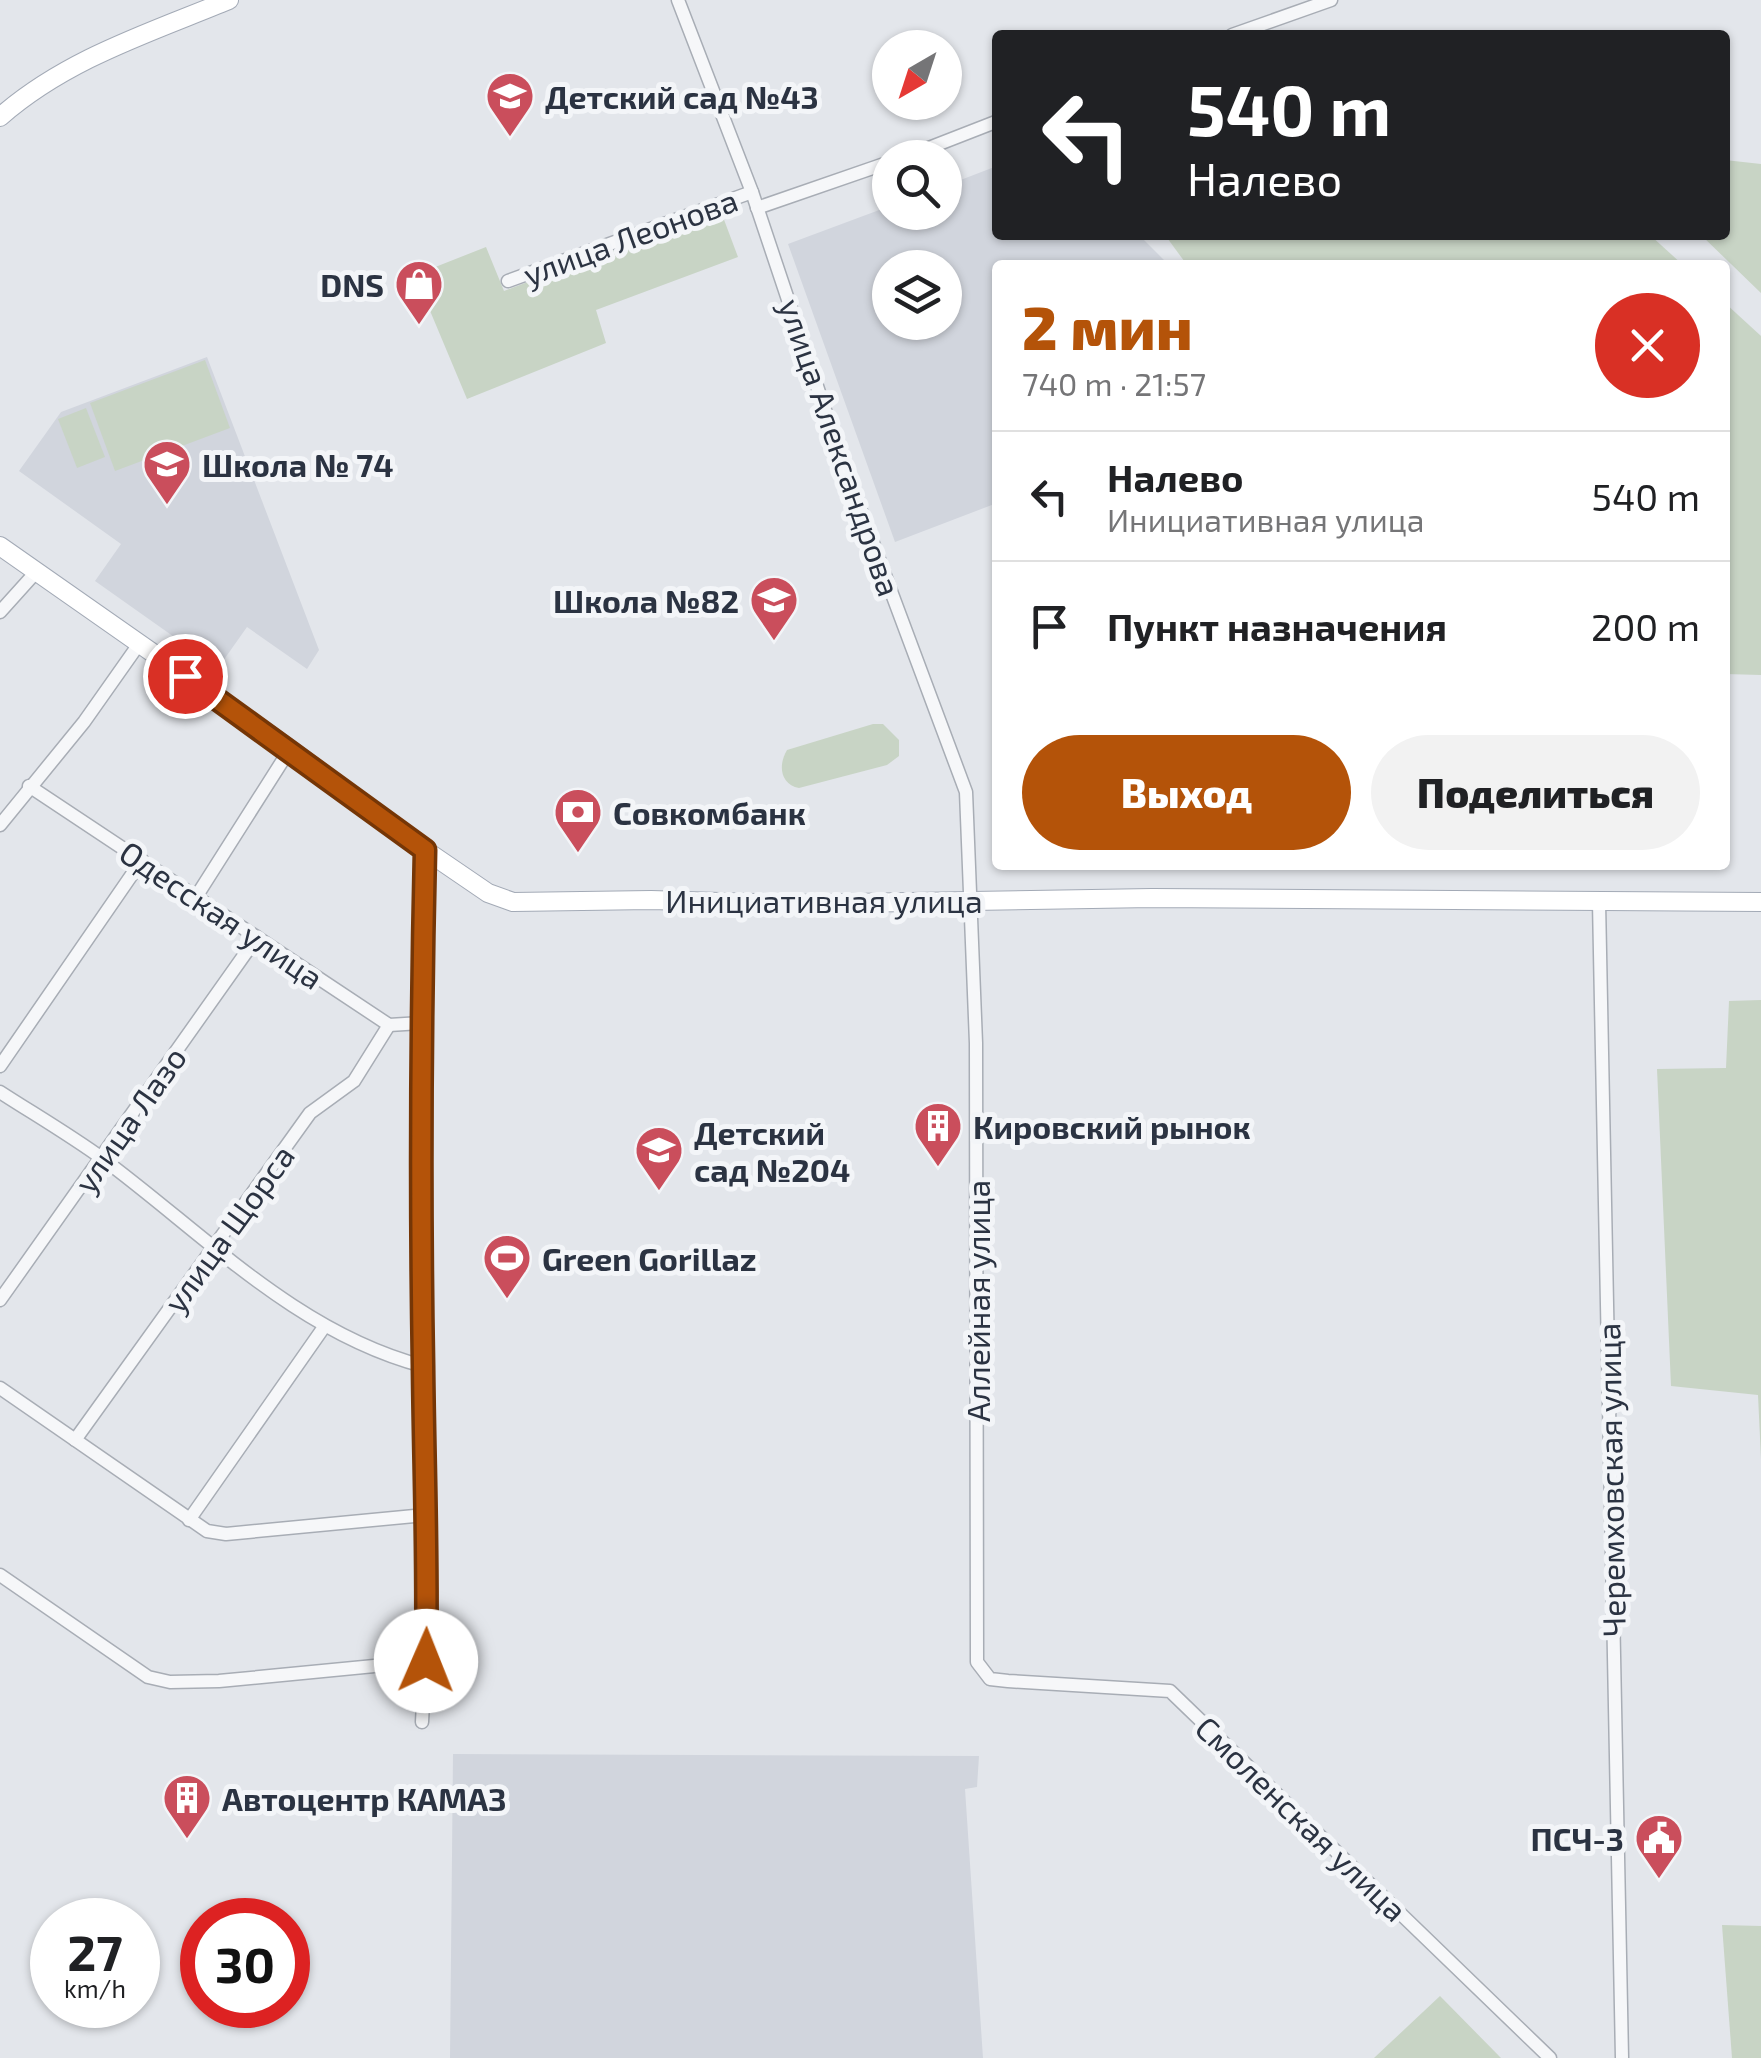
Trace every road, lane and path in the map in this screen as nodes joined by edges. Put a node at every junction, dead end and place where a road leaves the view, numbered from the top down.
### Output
1 (229, 0) edge
2 (678, 0) edge
3 (1331, 0) edge
4 (1246, 30) edge
5 (0, 117) edge
6 (992, 124) edge
7 (950, 140) edge
8 (872, 168) edge
9 (752, 192) junction
10 (757, 208) junction
11 (508, 281) dead end
12 (0, 546) edge
13 (36, 572) junction
14 (0, 612) edge
15 (139, 644) junction
16 (290, 749) junction
17 (29, 786) junction
18 (0, 824) edge
19 (425, 850) junction
20 (142, 860) junction
21 (196, 896) junction
22 (972, 901) junction
23 (1599, 902) junction
24 (1761, 902) edge
25 (257, 937) junction
26 (421, 1022) junction
27 (388, 1025) junction
28 (0, 1066) edge
29 (0, 1092) edge
30 (102, 1158) junction
31 (214, 1248) junction
32 (0, 1300) edge
33 (324, 1327) junction
34 (423, 1366) junction
35 (0, 1388) edge
36 (76, 1440) junction
37 (425, 1515) junction
38 (189, 1520) junction
39 (0, 1575) edge
40 (426, 1661) junction
41 (1008, 1681) joint
42 (422, 1722) dead end
43 (1550, 2058) edge
44 (1622, 2058) edge

1 - 5 main road
2 - 9 street, улица Александрова
3 - 4 street
6 - 7 street
8 - 10 street, улица Леонова
9 - 10 street, улица Александрова
9 - 11 street, улица Леонова
10 - 22 street, улица Александрова
12 - 13 main road, Инициативная улица
13 - 14 street
13 - 15 main road, Инициативная улица
15 - 16 main road, Инициативная улица
15 - 17 street
16 - 19 main road, Инициативная улица
16 - 21 street
17 - 18 street
17 - 20 street, Одесская улица
19 - 22 main road, Инициативная улица
19 - 26 street
20 - 21 street, Одесская улица
20 - 28 street
21 - 25 street, Одесская улица
22 - 23 main road, Инициативная улица
22 - 41 street, Аллейная улица
23 - 24 main road, Инициативная улица
23 - 44 street, Черемховская улица
25 - 27 street, Одесская улица
25 - 30 street, улица Лазо
26 - 27 street
26 - 34 street
27 - 31 street, улица Щорса
29 - 30 street
30 - 31 street
30 - 32 street, улица Лазо
31 - 33 street
31 - 36 street, улица Щорса
33 - 34 street
33 - 38 street
34 - 37 street
35 - 36 street
36 - 38 street
37 - 38 street
37 - 40 street
39 - 40 street
40 - 42 street
41 - 43 street, Смоленская улица

